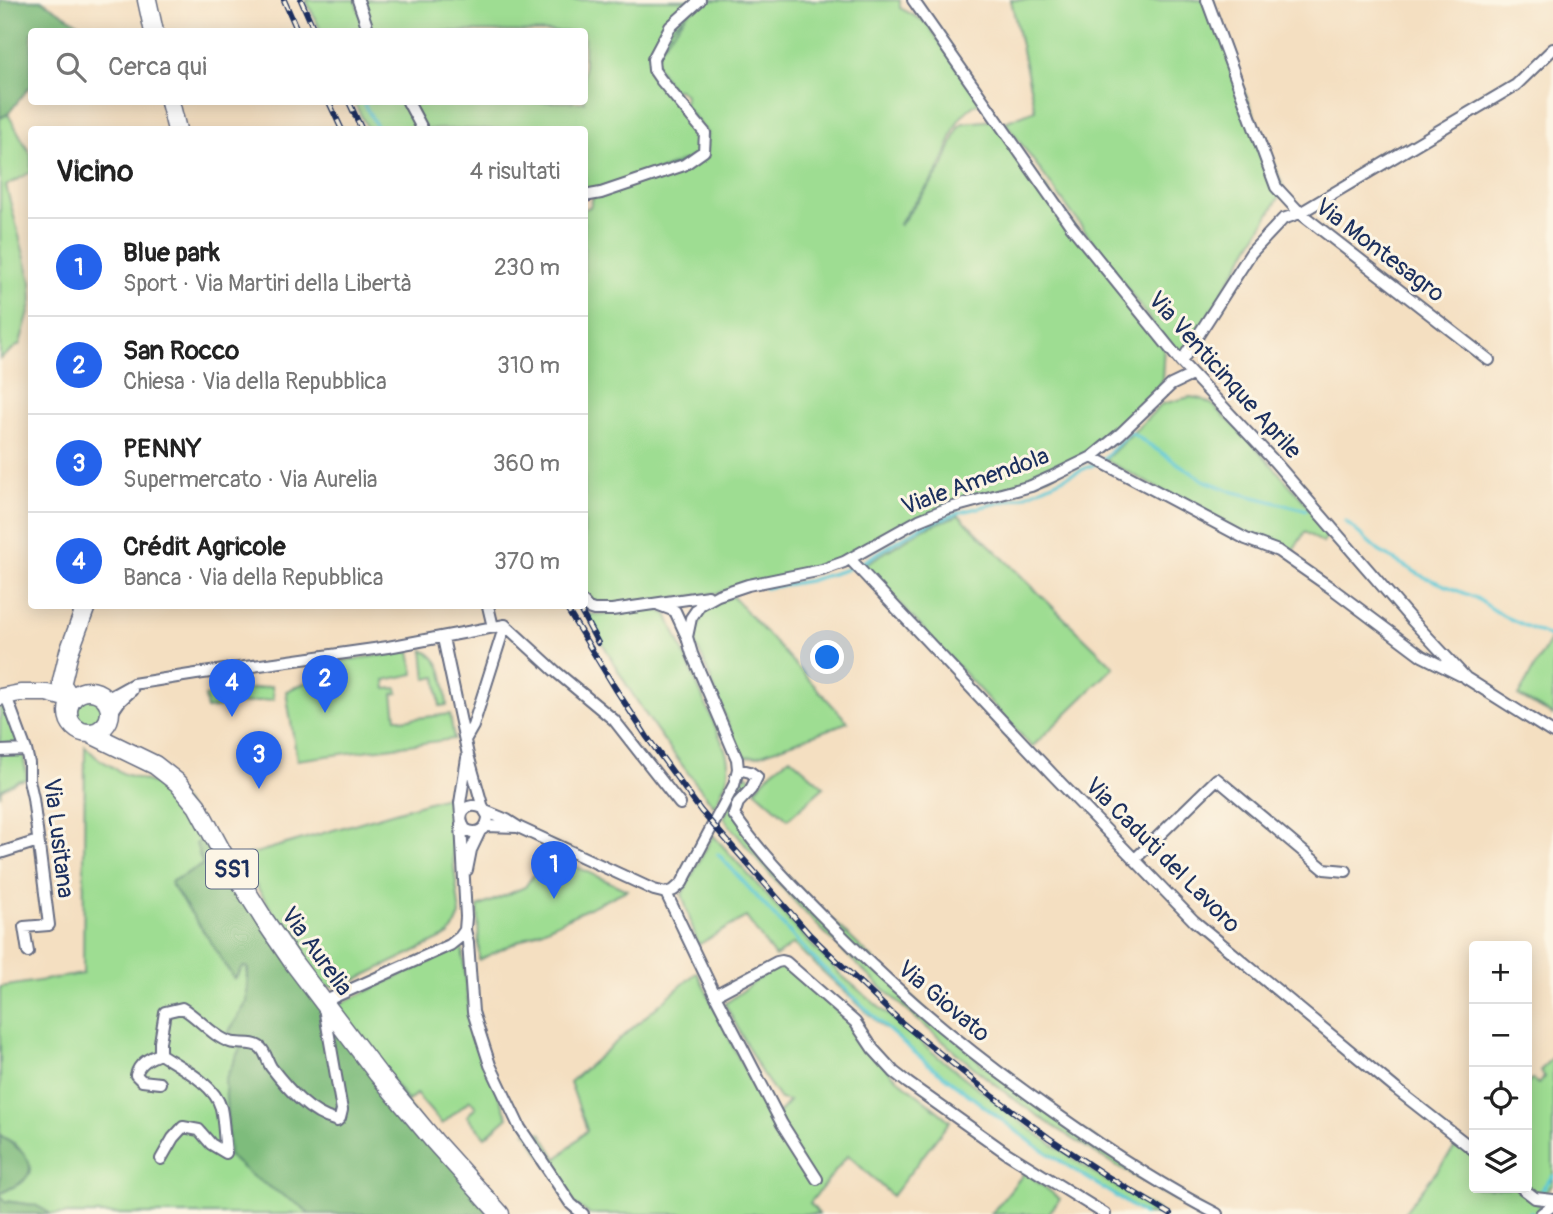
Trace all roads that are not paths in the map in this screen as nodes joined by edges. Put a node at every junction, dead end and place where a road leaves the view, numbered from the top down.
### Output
1 (147, 0) edge
2 (358, 0) edge
3 (700, 0) edge
4 (913, 0) edge
5 (1207, 0) edge
6 (153, 28) edge
7 (368, 28) edge
8 (1553, 49) edge
9 (171, 105) edge
10 (410, 105) edge
11 (176, 126) edge
12 (421, 126) edge
13 (588, 195) edge
14 (1300, 213) junction
15 (1489, 360) dead end
16 (1181, 362) junction
17 (1192, 375) junction
18 (1099, 460) junction
19 (854, 564) junction
20 (718, 595) junction
21 (659, 605) junction
22 (588, 608) edge
23 (85, 609) edge
24 (490, 609) edge
25 (499, 626) junction
26 (687, 637) junction
27 (443, 638) junction
28 (68, 662) junction
29 (1466, 678) junction
30 (62, 681) junction
31 (142, 683) junction
32 (34, 692) junction
33 (3, 697) edge
34 (73, 702) junction
35 (107, 713) junction
36 (89, 733) junction
37 (1553, 733) edge
38 (465, 740) junction
39 (26, 750) junction
40 (0, 751) edge
41 (128, 751) junction
42 (468, 755) junction
43 (738, 769) junction
44 (680, 804) dead end
45 (484, 810) junction
46 (461, 820) junction
47 (517, 827) junction
48 (483, 829) junction
49 (38, 841) junction
50 (0, 853) edge
51 (1135, 859) junction
52 (1346, 871) dead end
53 (464, 883) junction
54 (666, 893) junction
55 (465, 930) junction
56 (28, 952) dead end
57 (716, 995) junction
58 (323, 1002) junction
59 (160, 1054) junction
60 (160, 1083) dead end
61 (1469, 1146) edge
62 (161, 1159) dead end
63 (817, 1179) dead end
64 (1528, 1193) edge
65 (1553, 1203) edge
66 (500, 1214) edge
67 (583, 1214) edge
68 (1105, 1214) edge
69 (1217, 1214) edge
70 (1541, 1214) edge

1 - 6 main road
2 - 7 street
3 - 13 street
4 - 16 street, Via Venticinque Aprile
5 - 14 street
8 - 14 street
9 - 11 main road
10 - 12 street
14 - 15 street, Via Montesagro
14 - 16 street, Via Montesagro
16 - 17 street, Via Venticinque Aprile
17 - 18 street, Viale Amendola
17 - 29 street, Via Venticinque Aprile
18 - 19 street, Viale Amendola
18 - 29 street
19 - 20 street, Viale Amendola
19 - 51 street, Via Caduti del Lavoro
20 - 21 street
20 - 26 street, Viale Amendola
21 - 22 street
21 - 26 street
23 - 28 main road
24 - 25 street
25 - 27 street
25 - 38 street
25 - 44 street
26 - 43 street
27 - 31 street
27 - 38 street
28 - 30 main road
28 - 34 main road, SS1
29 - 37 street, Via Venticinque Aprile
30 - 32 street
30 - 34 main road, SS1
31 - 35 street
31 - 35 street
32 - 33 street
32 - 34 street
33 - 39 street, Via Lusitana
34 - 35 main road
34 - 36 main road, SS1
35 - 36 main road
35 - 41 main road, SS1
36 - 41 main road, Via Aurelia / SS1
38 - 42 street
39 - 40 street
39 - 49 street, Via Lusitana
41 - 58 main road, Via Aurelia / SS1
42 - 45 street
42 - 46 street
43 - 54 street
43 - 69 street, Via Giovato
45 - 46 street
45 - 47 street
45 - 48 street
46 - 48 street
46 - 53 street
47 - 48 street
47 - 54 street
48 - 53 street
49 - 50 street
49 - 56 street, Via Lusitana
51 - 52 street
51 - 61 street, Via Caduti del Lavoro
53 - 55 street
54 - 57 street
55 - 58 street
55 - 67 street
57 - 63 street
57 - 68 street
58 - 59 street
58 - 66 main road, Via Aurelia / SS1
59 - 60 street
59 - 62 street
64 - 65 street
65 - 70 street

